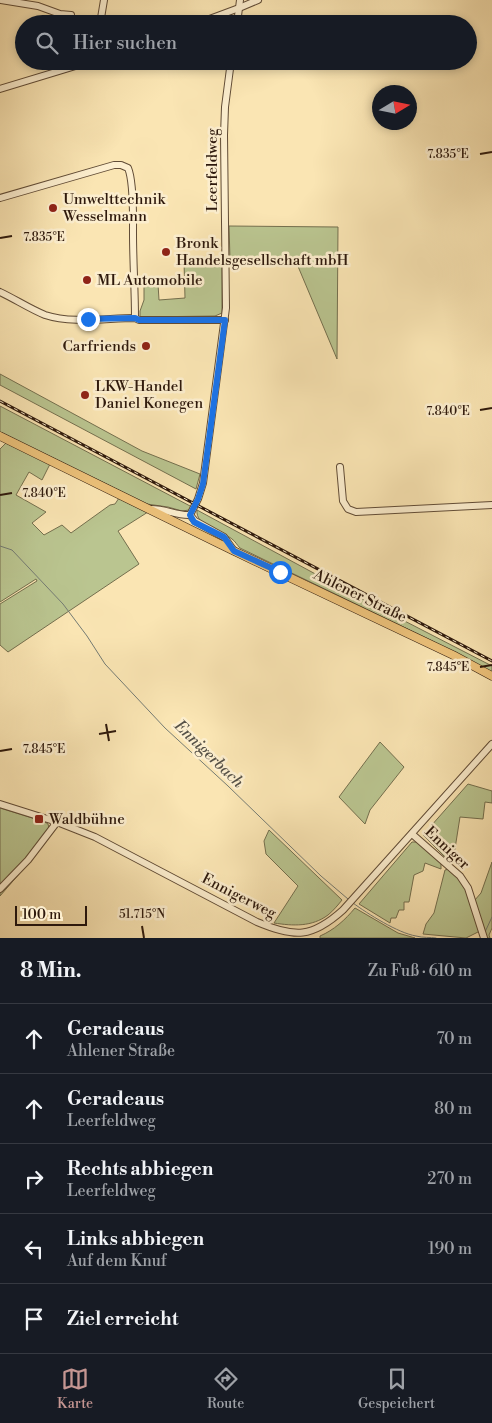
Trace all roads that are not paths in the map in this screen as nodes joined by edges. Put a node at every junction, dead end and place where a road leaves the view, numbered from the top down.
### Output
1 (1, 0) edge
2 (104, 0) edge
3 (240, 0) edge
4 (258, 0) edge
5 (239, 8) junction
6 (71, 15) dead end
7 (102, 15) edge
8 (220, 15) edge
9 (238, 15) edge
10 (62, 70) edge
11 (230, 70) edge
12 (0, 89) edge
13 (0, 198) edge
14 (0, 292) edge
15 (135, 318) junction
16 (225, 320) junction
17 (0, 436) edge
18 (340, 467) dead end
19 (492, 505) edge
20 (149, 509) junction
21 (190, 515) junction
22 (234, 551) junction
23 (492, 676) edge
24 (492, 744) edge
25 (0, 804) edge
26 (57, 822) junction
27 (412, 834) junction
28 (0, 889) edge
29 (306, 935) edge
30 (484, 938) edge

1 - 6 street
2 - 7 street
3 - 5 street
4 - 5 street
5 - 8 street
5 - 9 street
10 - 12 street
11 - 16 street, Leerfeldweg
13 - 15 street
14 - 15 street
15 - 16 street
16 - 21 street, Leerfeldweg
17 - 20 main road, Ahlener Straße
18 - 19 street
20 - 21 street
20 - 22 main road, Ahlener Straße
21 - 22 street
22 - 23 main road, Ahlener Straße
24 - 27 street, Ennigerweg
25 - 26 street, Ennigerweg
26 - 28 street
26 - 29 street, Ennigerweg
27 - 29 street, Ennigerweg
27 - 30 street, Enniger

